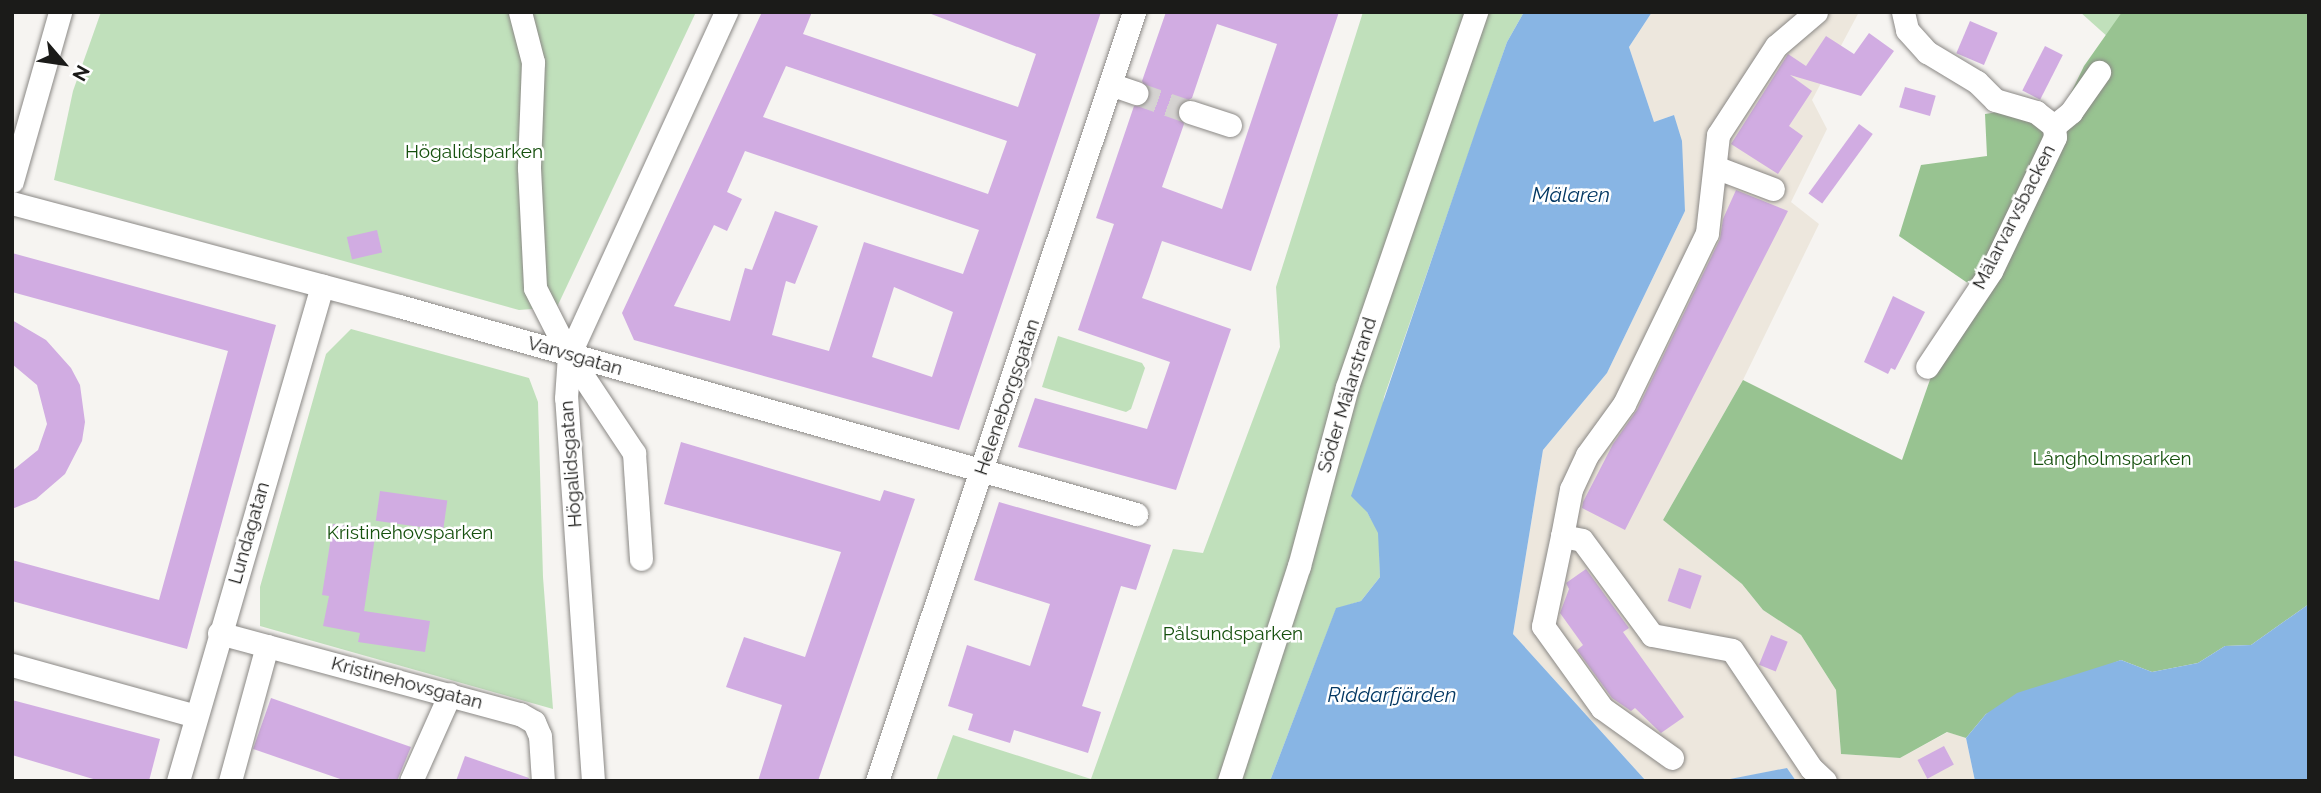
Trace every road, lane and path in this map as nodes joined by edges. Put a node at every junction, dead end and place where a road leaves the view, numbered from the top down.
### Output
1 (60, 12) edge
2 (520, 12) edge
3 (726, 12) edge
4 (1134, 12) edge
5 (1476, 12) edge
6 (1816, 12) edge
7 (1903, 12) edge
8 (2099, 72) dead end
9 (1111, 84) junction
10 (1136, 93) tunnel mouth
11 (1190, 112) tunnel mouth
12 (1230, 125) dead end
13 (2054, 126) junction
14 (1715, 167) junction
15 (12, 181) edge
16 (1773, 189) dead end
17 (12, 203) edge
18 (322, 286) junction
19 (569, 355) junction
20 (1927, 367) dead end
21 (982, 470) junction
22 (1136, 514) dead end
23 (1562, 536) junction
24 (641, 559) dead end
25 (219, 634) junction
26 (267, 646) junction
27 (12, 665) edge
28 (450, 694) junction
29 (196, 716) junction
30 (1672, 758) dead end
31 (177, 781) edge
32 (230, 781) edge
33 (411, 781) edge
34 (543, 781) edge
35 (593, 781) edge
36 (877, 781) edge
37 (1229, 781) edge
38 (1825, 781) edge

1 - 15 street
2 - 19 street
3 - 19 street, Högalidsgatan
4 - 9 street, Heleneborgsgatan
5 - 37 street, Söder Mälarstrand
6 - 14 street
7 - 13 street, Mälarvarvsbacken
8 - 13 street
9 - 10 street
9 - 21 street, Heleneborgsgatan
11 - 12 street
13 - 20 street, Mälarvarvsbacken
14 - 16 street
14 - 23 street
17 - 18 street, Varvsgatan
18 - 19 street, Varvsgatan
18 - 25 street, Lundagatan
19 - 21 street, Varvsgatan
19 - 24 street
19 - 35 street, Högalidsgatan
21 - 22 street, Varvsgatan
21 - 36 street, Heleneborgsgatan
23 - 30 street
23 - 38 street
25 - 26 street, Kristinehovsgatan
25 - 29 street, Lundagatan
26 - 28 street, Kristinehovsgatan
26 - 32 street
27 - 29 street
28 - 33 street
28 - 34 street, Kristinehovsgatan
29 - 31 street, Lundagatan

